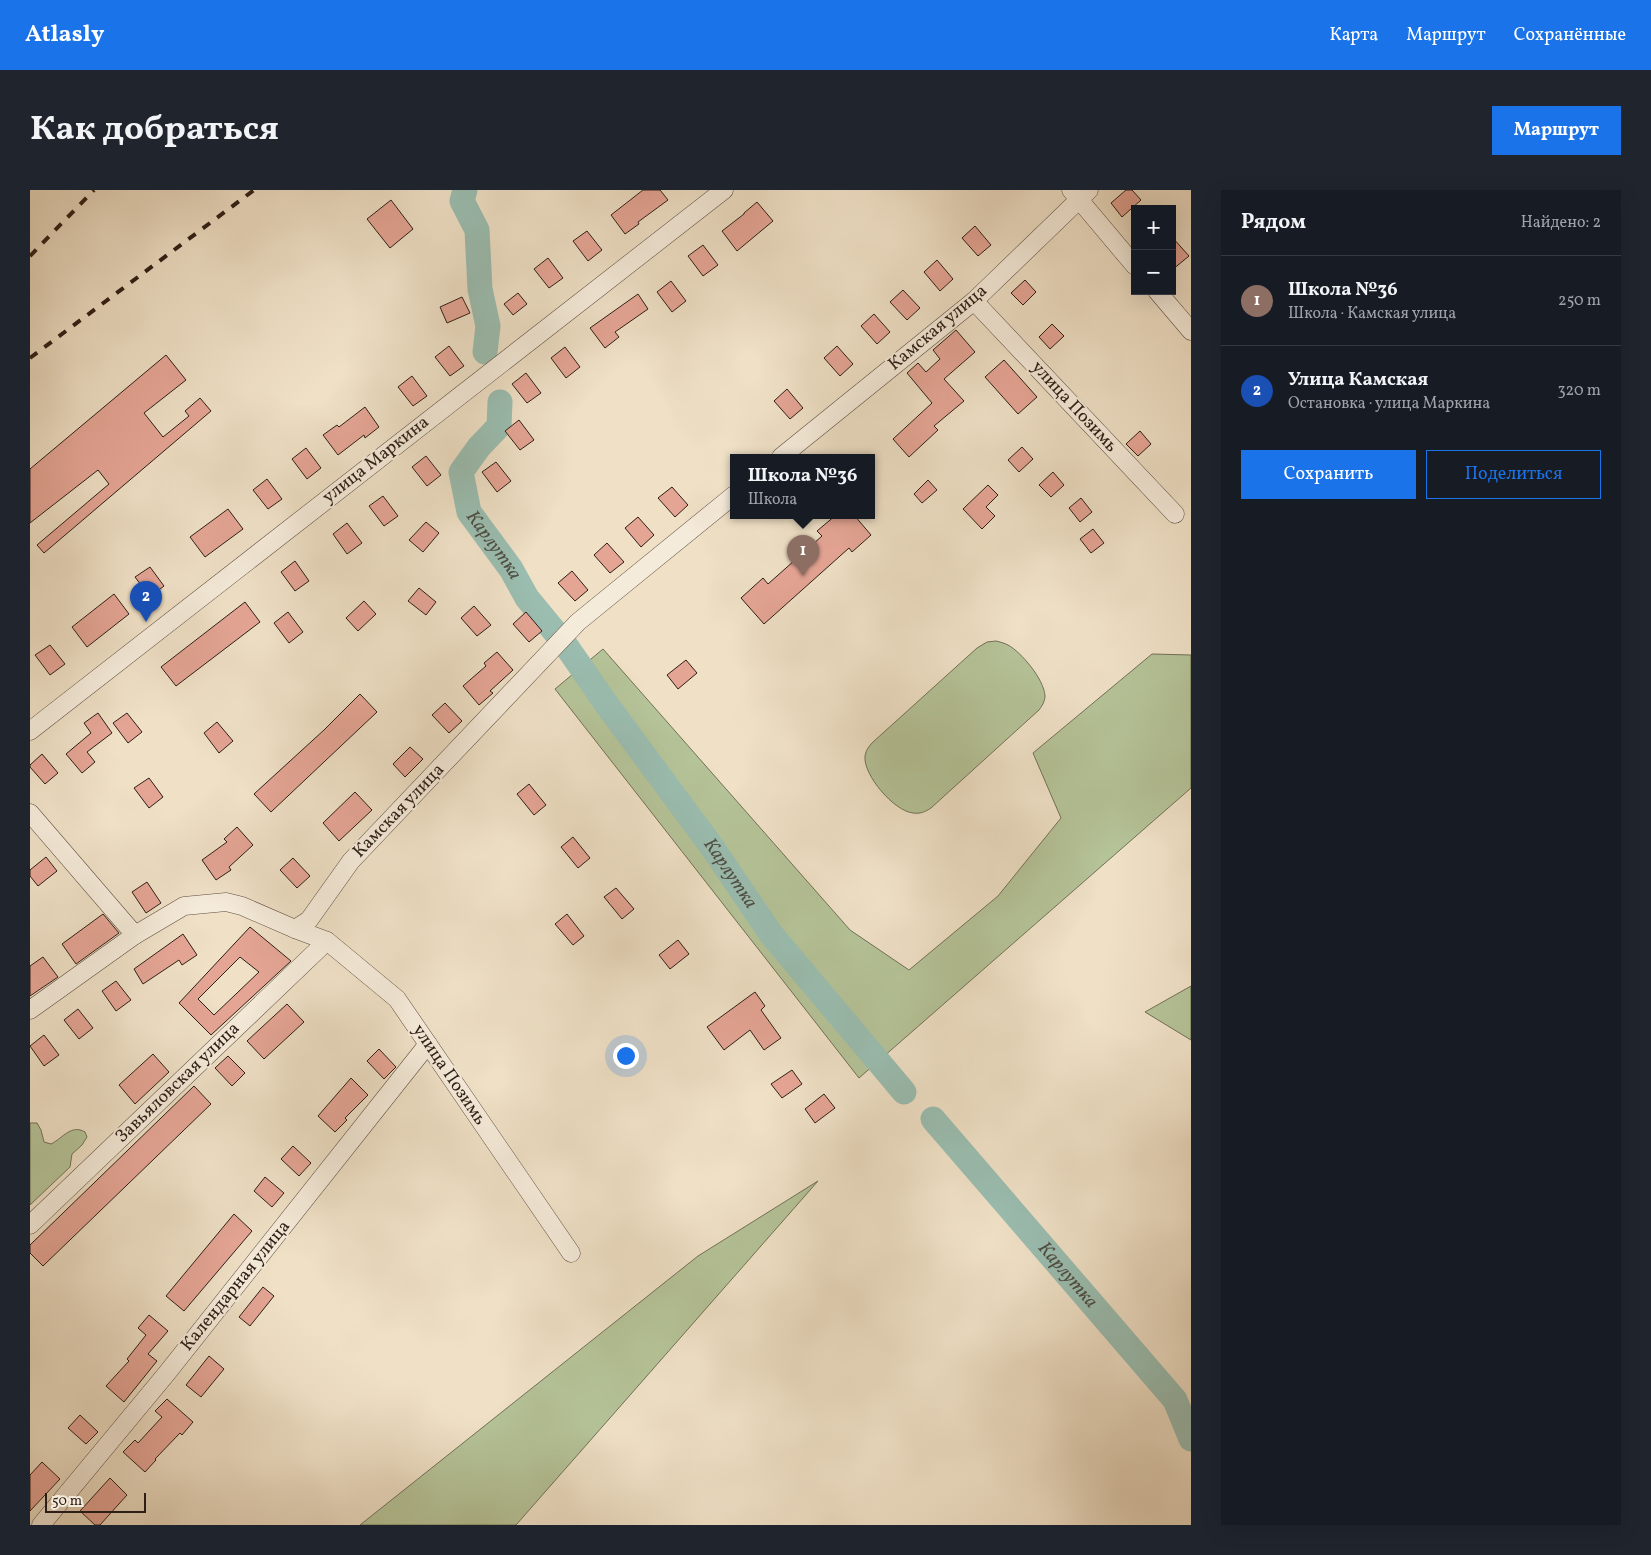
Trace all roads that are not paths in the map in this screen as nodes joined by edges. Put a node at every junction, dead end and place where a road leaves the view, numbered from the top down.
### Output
1 (724, 190) edge
2 (1079, 193) edge
3 (1131, 261) edge
4 (1160, 295) edge
5 (974, 301) junction
6 (1191, 331) edge
7 (785, 454) edge
8 (730, 498) edge
9 (1175, 514) dead end
10 (30, 731) edge
11 (30, 813) edge
12 (295, 929) junction
13 (135, 935) junction
14 (327, 941) junction
15 (30, 1010) edge
16 (428, 1044) junction
17 (30, 1225) edge
18 (571, 1254) dead end
19 (41, 1525) edge

1 - 10 street, улица Маркина
2 - 3 street
2 - 5 street, Камская улица
4 - 6 street
5 - 7 street, Камская улица
5 - 9 street, улица Позимь
8 - 12 street, Камская улица
11 - 13 street
12 - 13 street
12 - 14 street, улица Позимь
13 - 15 street
14 - 16 street, улица Позимь
14 - 17 street, Завьяловская улица
16 - 18 street, улица Позимь
16 - 19 street, Календарная улица

